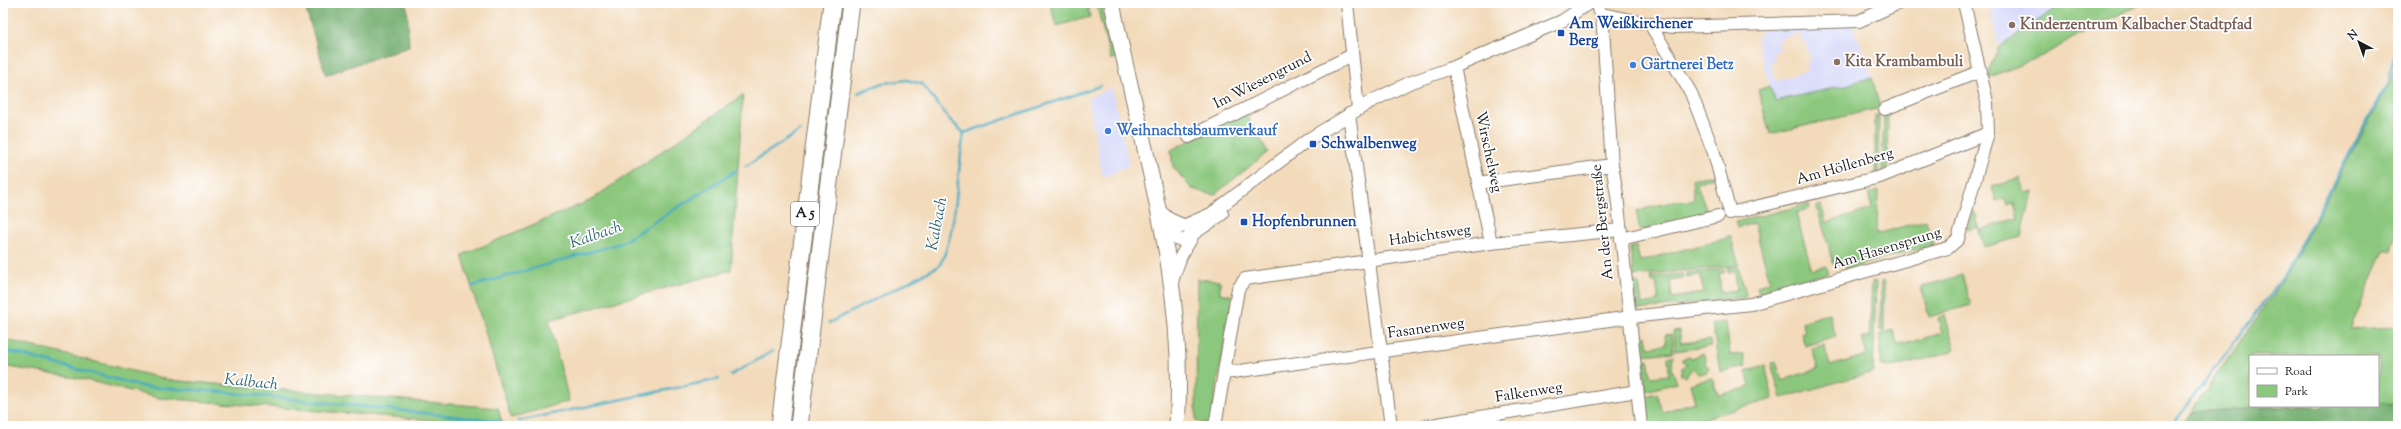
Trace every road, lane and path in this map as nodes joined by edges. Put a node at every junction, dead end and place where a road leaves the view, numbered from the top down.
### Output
1 (832, 3) edge
2 (851, 3) edge
3 (1112, 3) edge
4 (1347, 3) edge
5 (1590, 3) edge
6 (1899, 3) edge
7 (1964, 3) edge
8 (1602, 14) junction
9 (1650, 24) junction
10 (1352, 55) junction
11 (1454, 67) junction
12 (1981, 71) junction
13 (1885, 109) dead end
14 (1353, 112) junction
15 (1988, 133) junction
16 (1189, 137) dead end
17 (1612, 165) junction
18 (1259, 180) junction
19 (1478, 183) junction
20 (1160, 211) junction
21 (1718, 216) dead end
22 (1185, 226) junction
23 (1165, 234) junction
24 (1620, 235) junction
25 (1192, 237) junction
26 (1491, 243) junction
27 (1368, 261) junction
28 (1172, 281) junction
29 (1631, 317) junction
30 (1381, 352) junction
31 (1225, 373) junction
32 (1637, 391) junction
33 (780, 426) edge
34 (799, 426) edge
35 (1177, 426) edge
36 (1215, 426) edge
37 (1391, 426) edge
38 (1425, 426) edge
39 (1641, 426) edge

1 - 33 highway, A 5
2 - 34 highway, A 5
3 - 20 main road
4 - 10 street
5 - 8 street
5 - 11 street
6 - 9 street
7 - 12 street, Am Hasensprung
8 - 9 street
8 - 17 street, An der Bergstraße
9 - 15 street, Am Höllenberg
10 - 14 street
10 - 16 street, Im Wiesengrund
11 - 14 street
11 - 19 street, Wirschelweg
12 - 13 street
12 - 15 street, Am Hasensprung
14 - 18 street
14 - 27 street
15 - 29 street, Am Hasensprung
17 - 19 street
17 - 24 street, An der Bergstraße
18 - 22 street
18 - 25 street
19 - 26 street, Wirschelweg
20 - 22 street
20 - 23 main road
21 - 24 street
22 - 23 street
23 - 25 street
23 - 28 main road
24 - 26 street, Habichtsweg
24 - 29 street, An der Bergstraße
25 - 28 street
26 - 27 street, Habichtsweg
27 - 30 street
27 - 31 street, Habichtsweg
28 - 35 main road
29 - 30 street, Fasanenweg
29 - 32 street, An der Bergstraße
30 - 31 street, Fasanenweg
30 - 37 street
31 - 36 street
32 - 38 street, Falkenweg
32 - 39 street, An der Bergstraße

